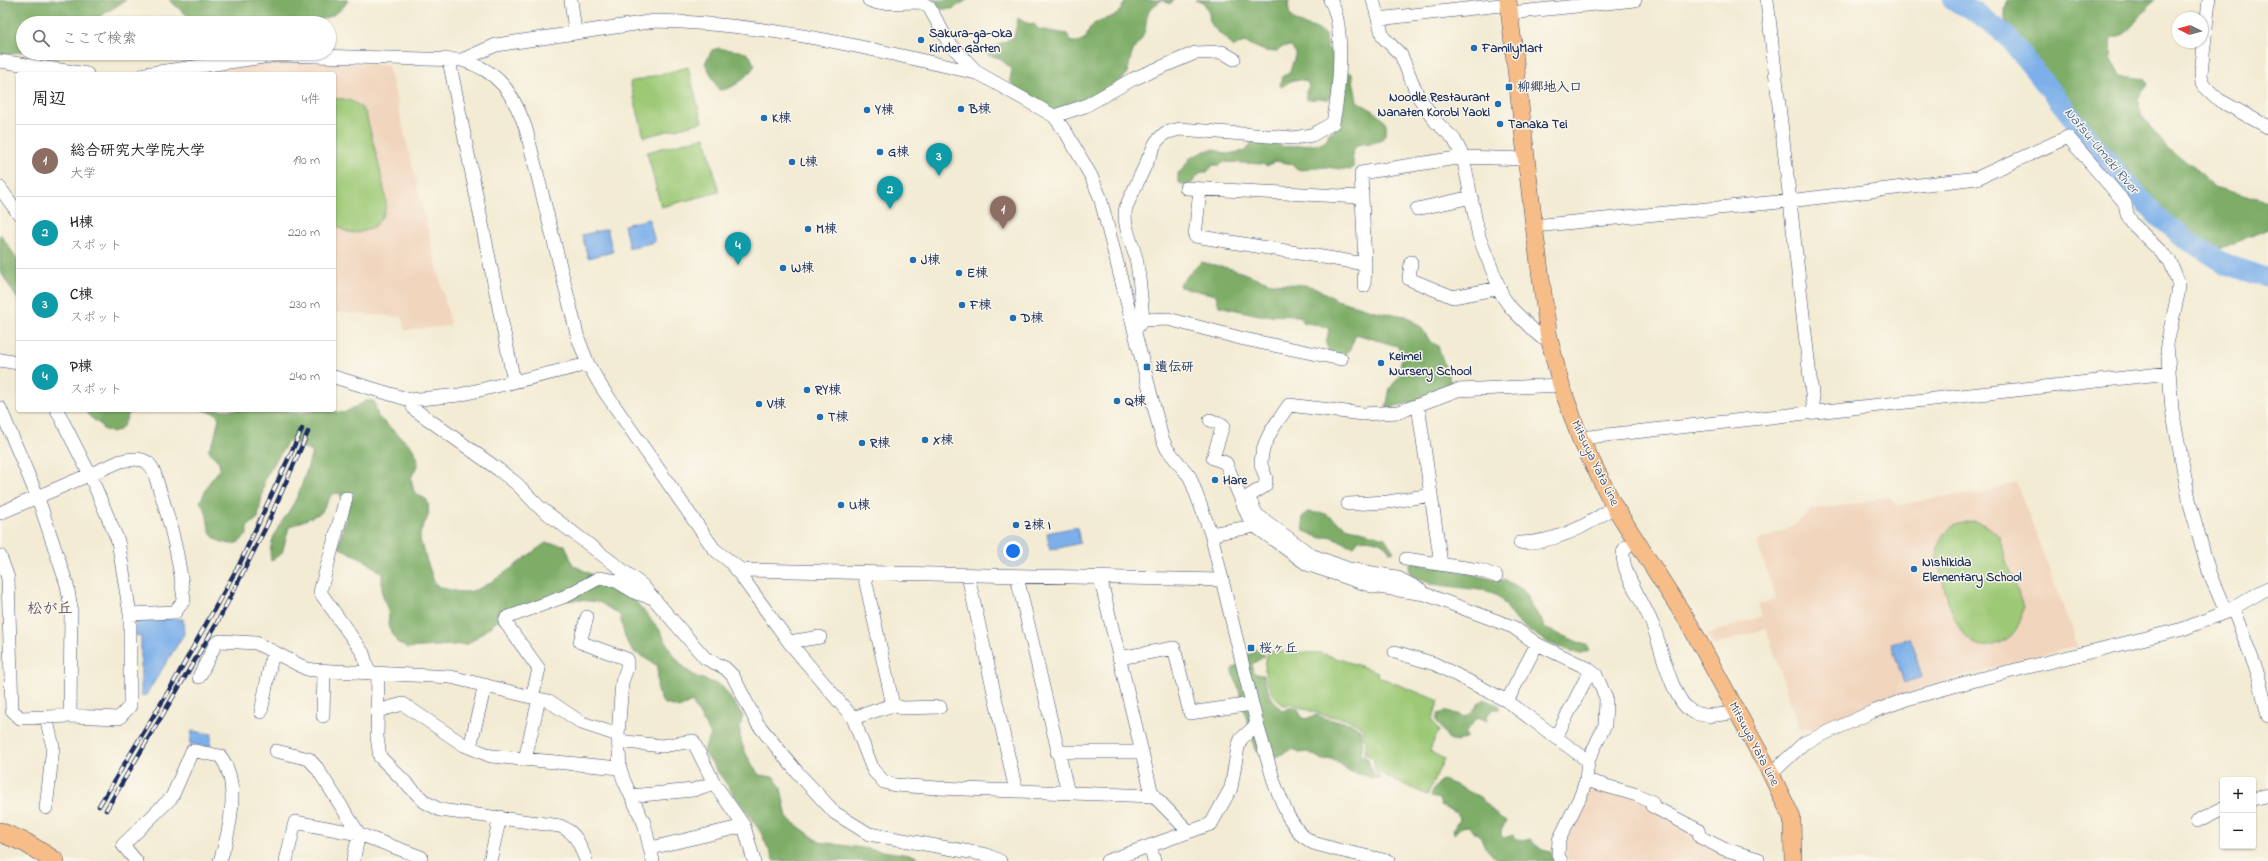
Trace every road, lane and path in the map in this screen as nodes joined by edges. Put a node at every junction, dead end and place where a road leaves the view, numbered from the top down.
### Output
1 (571, 0) edge
2 (869, 0) edge
3 (1330, 0) edge
4 (1372, 0) edge
5 (1635, 0) edge
6 (1767, 0) edge
7 (2209, 0) edge
8 (1435, 5) edge
9 (1509, 6) edge
10 (1378, 19) junction
11 (575, 32) junction
12 (336, 57) edge
13 (1234, 59) dead end
14 (243, 60) edge
15 (455, 60) junction
16 (0, 61) edge
17 (73, 72) edge
18 (159, 72) edge
19 (978, 73) junction
20 (1054, 116) junction
21 (2268, 127) edge
22 (1464, 157) junction
23 (1526, 159) junction
24 (0, 188) edge
25 (1186, 188) dead end
26 (1200, 190) junction
27 (1360, 197) junction
28 (1472, 197) junction
29 (1789, 201) junction
30 (1417, 209) dead end
31 (16, 210) edge
32 (1534, 226) junction
33 (1411, 262) dead end
34 (1365, 264) junction
35 (1364, 286) dead end
36 (1500, 288) junction
37 (1139, 325) junction
38 (1549, 338) junction
39 (1341, 359) dead end
40 (0, 360) edge
41 (16, 363) edge
42 (588, 364) junction
43 (2169, 373) junction
44 (336, 377) edge
45 (514, 382) junction
46 (1561, 385) junction
47 (410, 400) junction
48 (1418, 406) junction
49 (0, 408) edge
50 (58, 412) edge
51 (1814, 412) junction
52 (1210, 420) dead end
53 (1580, 438) junction
54 (1231, 474) junction
55 (90, 475) junction
56 (1249, 496) junction
57 (1430, 496) junction
58 (38, 498) junction
59 (346, 498) dead end
60 (1348, 504) dead end
61 (1614, 506) junction
62 (0, 513) edge
63 (1255, 526) junction
64 (1210, 534) junction
65 (1635, 539) junction
66 (1520, 543) dead end
67 (0, 556) edge
68 (1406, 559) dead end
69 (1441, 564) junction
70 (733, 565) junction
71 (864, 574) junction
72 (968, 576) junction
73 (1496, 576) dead end
74 (1017, 577) junction
75 (1100, 577) junction
76 (1220, 580) junction
77 (2268, 588) edge
78 (1424, 594) junction
79 (654, 598) junction
80 (2229, 611) junction
81 (130, 614) junction
82 (587, 617) dead end
83 (820, 637) dead end
84 (789, 642) junction
85 (1537, 644) junction
86 (273, 651) junction
87 (1395, 652) dead end
88 (1119, 658) junction
89 (324, 671) junction
90 (1590, 671) junction
91 (374, 673) junction
92 (199, 677) dead end
93 (485, 685) junction
94 (535, 698) junction
95 (1507, 701) junction
96 (1252, 704) junction
97 (893, 705) junction
98 (940, 707) dead end
99 (377, 711) junction
100 (261, 712) dead end
101 (1737, 712) junction
102 (70, 716) junction
103 (323, 716) dead end
104 (2268, 716) edge
105 (46, 717) junction
106 (852, 718) junction
107 (1258, 724) junction
108 (1556, 737) junction
109 (618, 738) junction
110 (470, 747) junction
111 (276, 751) dead end
112 (1057, 752) junction
113 (1142, 752) junction
114 (525, 760) junction
115 (1588, 761) junction
116 (620, 768) junction
117 (1771, 774) junction
118 (1586, 780) junction
119 (714, 783) junction
120 (1016, 791) junction
121 (1068, 793) junction
122 (2268, 795) edge
123 (631, 796) junction
124 (1154, 796) junction
125 (2256, 798) edge
126 (46, 808) dead end
127 (2220, 810) edge
128 (500, 817) junction
129 (2198, 821) dead end
130 (744, 826) junction
131 (0, 832) edge
132 (1189, 832) junction
133 (359, 834) junction
134 (1150, 846) junction
135 (652, 854) edge
136 (55, 861) edge
137 (136, 861) edge
138 (220, 861) edge
139 (286, 861) edge
140 (353, 861) edge
141 (420, 861) edge
142 (490, 861) edge
143 (586, 861) edge
144 (754, 861) edge
145 (1000, 861) edge
146 (1107, 861) edge
147 (1154, 861) edge
148 (1388, 861) edge
149 (1561, 861) edge
150 (1757, 861) edge
151 (1793, 861) edge

1 - 11 street
2 - 19 street
3 - 37 street
4 - 10 street
5 - 9 street
6 - 29 street
7 - 21 street
8 - 9 street
8 - 10 street
9 - 23 main road, Mitsuya Yata Line
10 - 22 street
11 - 15 street
11 - 19 street
12 - 15 street
13 - 20 street
14 - 18 street
15 - 42 street
15 - 45 street
16 - 17 street
19 - 20 street
20 - 37 street
22 - 23 street
22 - 27 street
22 - 28 street
23 - 32 main road, Mitsuya Yata Line
24 - 31 street
25 - 26 street
26 - 27 street
26 - 34 street
27 - 34 street
28 - 30 street
28 - 36 street
29 - 32 street
29 - 43 street
29 - 51 street
32 - 38 main road, Mitsuya Yata Line
33 - 36 street
34 - 35 street
36 - 38 street
37 - 39 street
37 - 64 street
38 - 46 main road, Mitsuya Yata Line
40 - 41 street
42 - 45 street
42 - 70 street
43 - 51 street
43 - 80 street
44 - 47 street
45 - 47 street
46 - 48 street
46 - 53 main road, Mitsuya Yata Line
47 - 79 street
48 - 56 street
48 - 57 street
49 - 58 street
50 - 55 street
51 - 53 street
52 - 54 street
53 - 61 main road, Mitsuya Yata Line
54 - 56 street
54 - 63 street
55 - 58 street
55 - 81 street
55 - 81 street
56 - 78 street
57 - 60 street
57 - 69 street
58 - 62 street
58 - 102 street
59 - 91 street
61 - 65 main road, Mitsuya Yata Line
61 - 66 street
63 - 64 street
63 - 78 street
64 - 76 street
65 - 101 main road, Mitsuya Yata Line
65 - 101 street
67 - 105 street
68 - 69 street
69 - 73 street
70 - 71 street
70 - 84 street
71 - 72 street
71 - 97 street
72 - 74 street
72 - 120 street
74 - 75 street
74 - 112 street
75 - 76 street
75 - 88 street
76 - 96 street
77 - 80 street
78 - 85 street
79 - 94 street
79 - 145 street
80 - 104 street
80 - 117 street
81 - 102 street
82 - 109 street
83 - 84 street
84 - 106 street
85 - 90 street
85 - 95 street
86 - 89 street
86 - 92 street
86 - 100 street
87 - 95 street
88 - 96 street
88 - 113 street
89 - 91 street
89 - 103 street
90 - 108 street
90 - 115 street
91 - 93 street
91 - 99 street
93 - 94 street
93 - 110 street
94 - 109 street
94 - 114 street
95 - 108 street
96 - 107 street
97 - 98 street
97 - 106 street
99 - 110 street
99 - 128 street
101 - 117 main road, Mitsuya Yata Line
102 - 105 street
105 - 126 street
106 - 120 street
107 - 132 street
107 - 148 street
108 - 115 street
109 - 116 street
109 - 119 street
110 - 114 street
111 - 133 street
112 - 113 street
112 - 121 street
113 - 124 street
114 - 116 street
115 - 118 street
116 - 123 street
117 - 151 main road, Mitsuya Yata Line
118 - 149 street
118 - 150 street
119 - 123 street
119 - 130 street
120 - 121 street
121 - 124 street
122 - 125 street
123 - 135 street
124 - 132 street
127 - 129 street
128 - 142 street
128 - 143 street
130 - 135 street
130 - 144 street
131 - 136 highway
132 - 134 street
133 - 139 street
133 - 140 street
133 - 141 street
134 - 146 street
134 - 147 street
137 - 138 street

